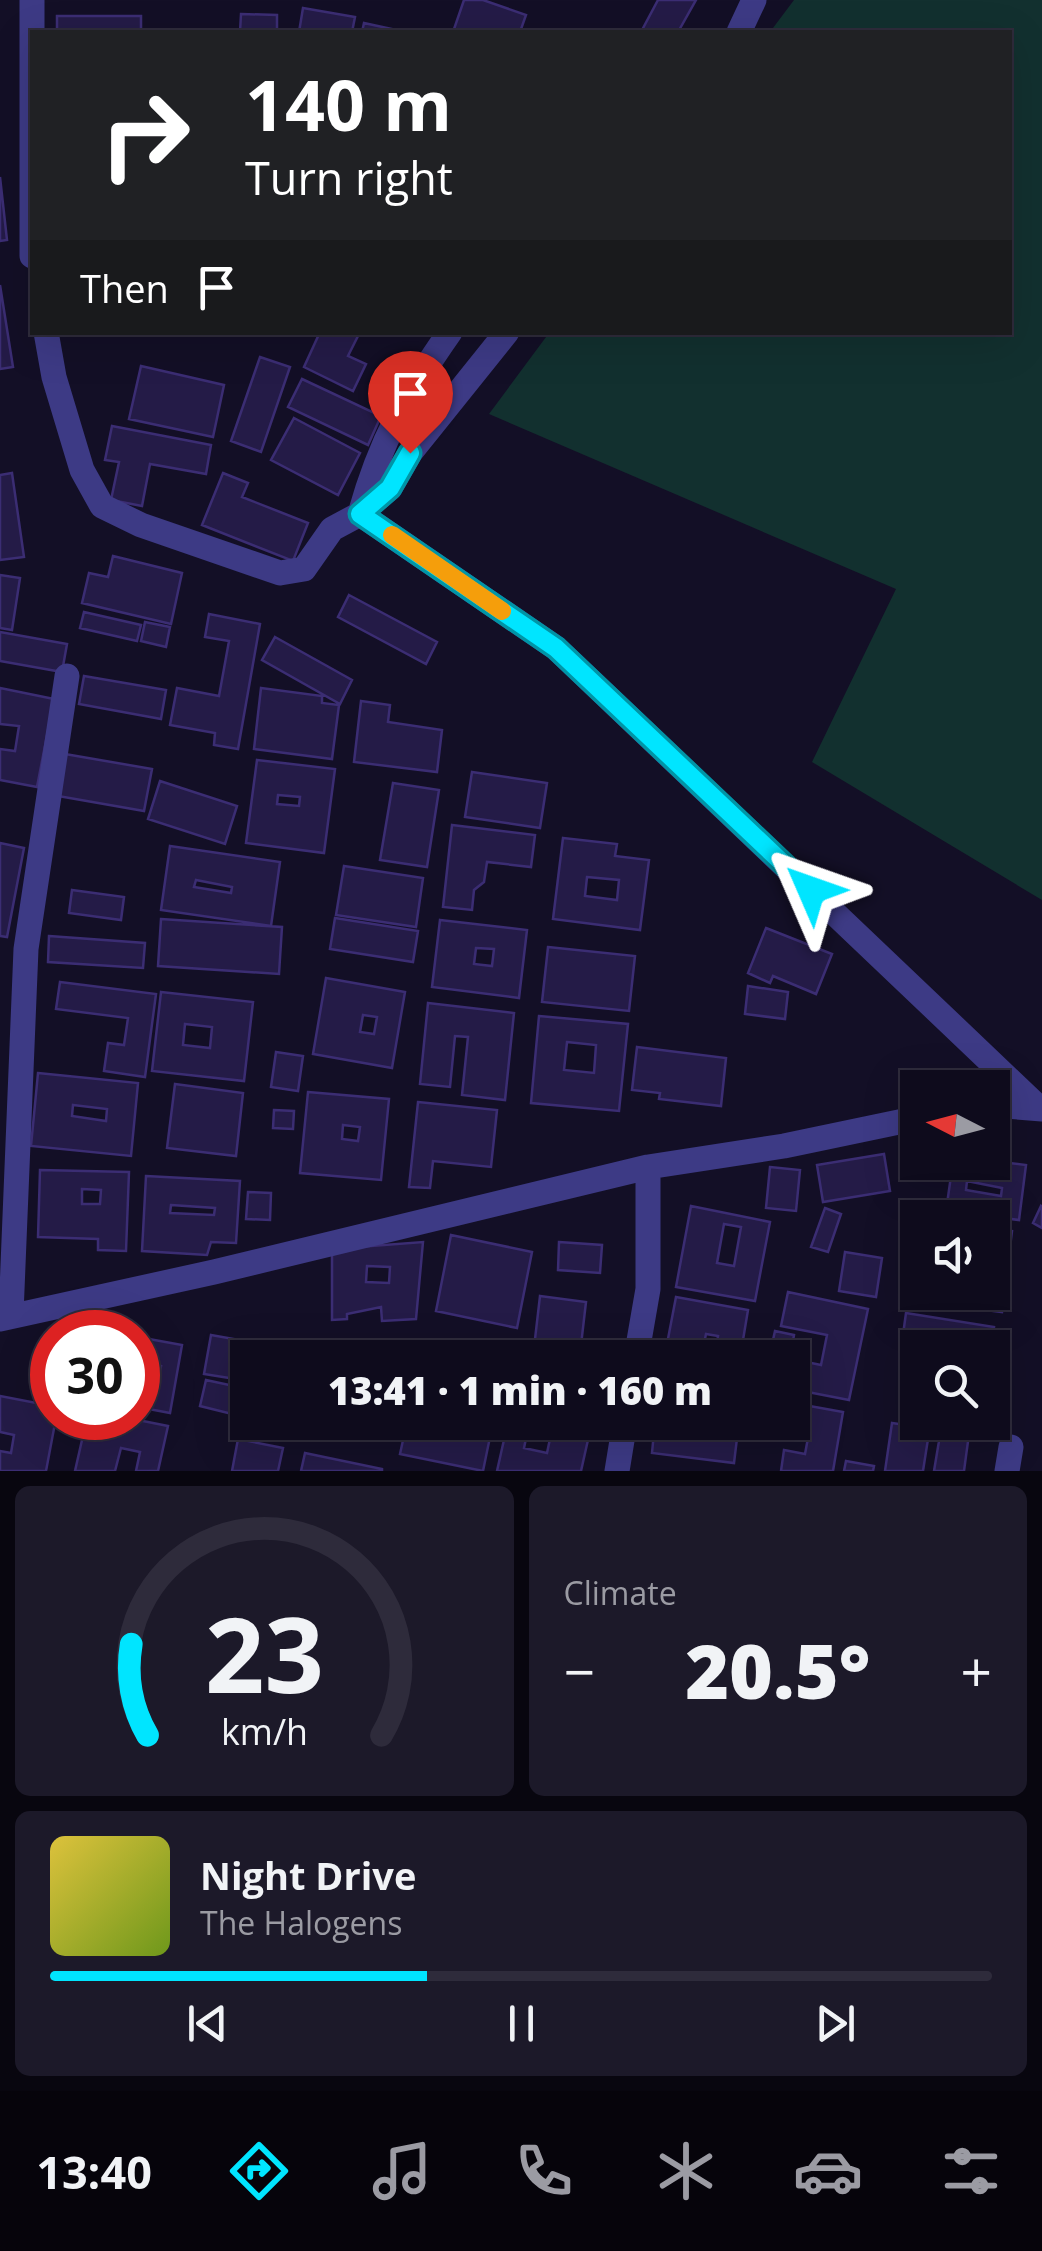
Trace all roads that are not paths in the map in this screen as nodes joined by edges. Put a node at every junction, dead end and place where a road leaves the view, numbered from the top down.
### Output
1 (32, 0) edge
2 (754, 0) edge
3 (32, 30) edge
4 (741, 30) edge
5 (47, 335) edge
6 (448, 335) edge
7 (505, 335) edge
8 (360, 514) junction
9 (68, 676) dead end
10 (1010, 1106) edge
11 (1040, 1107) edge
12 (900, 1122) edge
13 (648, 1167) junction
14 (6, 1317) edge
15 (639, 1340) edge
16 (622, 1440) edge
17 (616, 1471) edge

1 - 3 street
2 - 4 street
5 - 8 street
6 - 8 street
7 - 8 street
8 - 11 street
9 - 14 street
10 - 11 street
12 - 13 street
13 - 14 street
13 - 15 street
16 - 17 street

